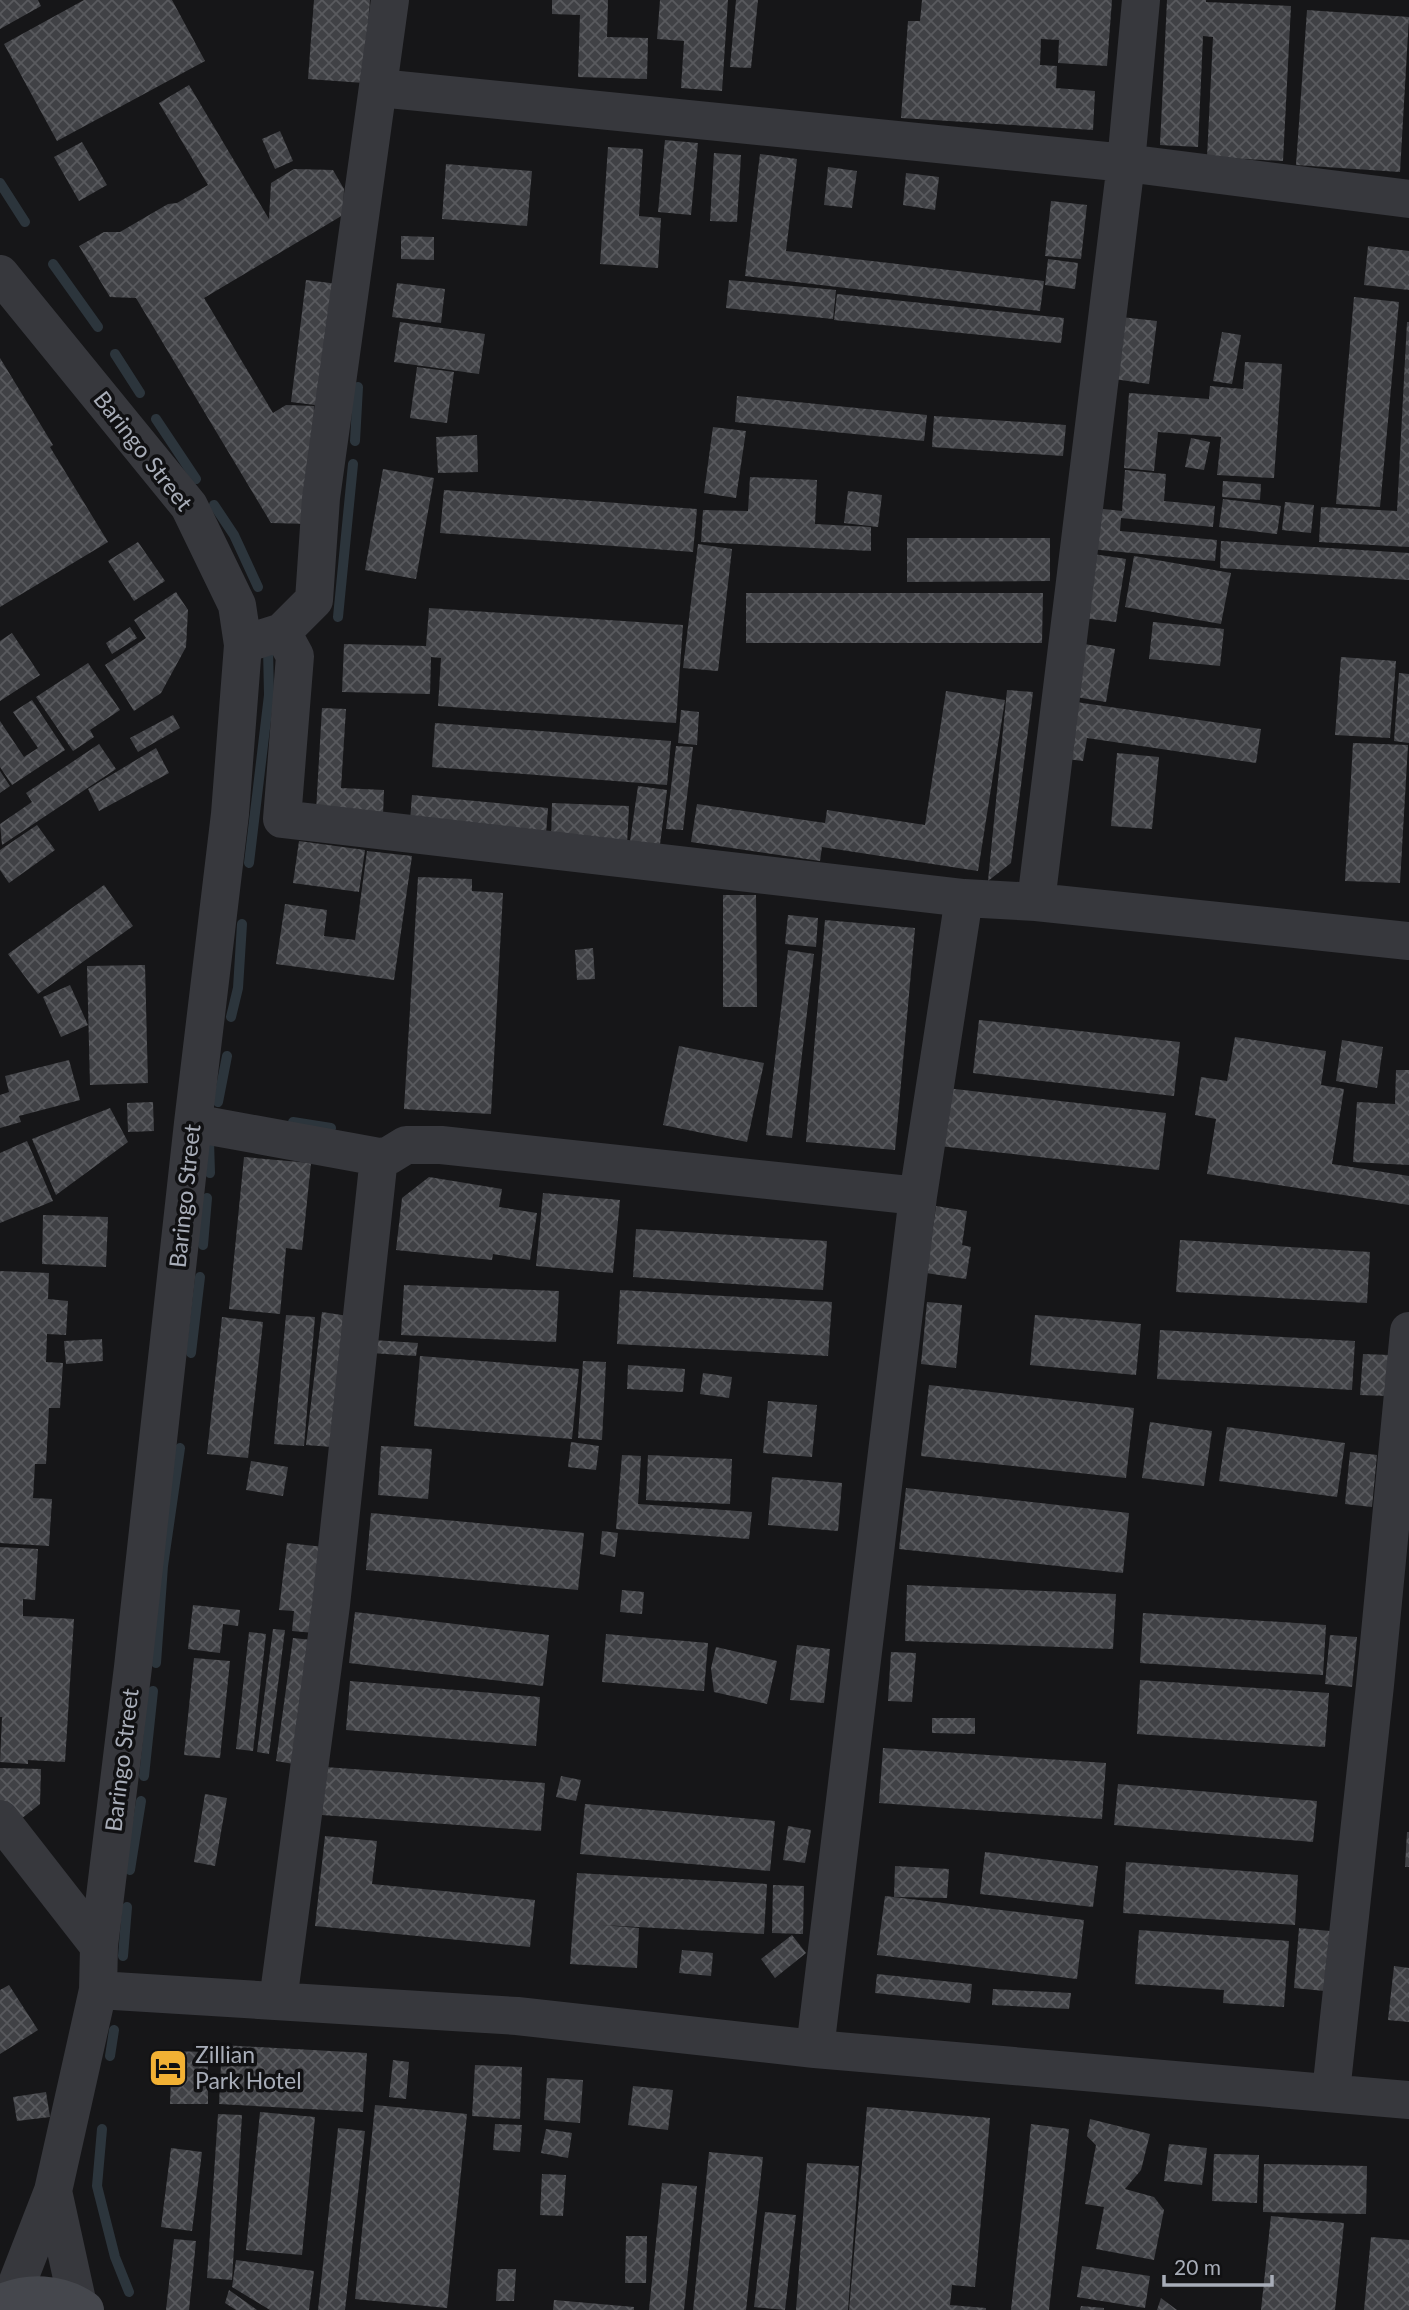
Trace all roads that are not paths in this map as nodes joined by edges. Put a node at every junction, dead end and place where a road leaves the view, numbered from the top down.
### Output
1 (390, 0) edge
2 (1141, 0) edge
3 (379, 88) junction
4 (1126, 163) junction
5 (1409, 199) edge
6 (0, 274) edge
7 (282, 632) junction
8 (243, 645) junction
9 (964, 898) junction
10 (1036, 902) junction
11 (1409, 941) edge
12 (193, 1123) junction
13 (379, 1157) junction
14 (918, 1196) junction
15 (1409, 1331) edge
16 (0, 1819) edge
17 (99, 1946) junction
18 (99, 1990) junction
19 (278, 2001) junction
20 (815, 2049) junction
21 (1331, 2092) junction
22 (1409, 2100) edge
23 (53, 2191) junction
24 (5, 2301) edge
25 (81, 2308) edge

1 - 3 street
2 - 4 street
3 - 4 street
3 - 7 street
4 - 5 street
4 - 10 street
6 - 8 street, Baringo Street
7 - 8 street
7 - 9 street
8 - 12 street, Baringo Street
9 - 10 street
9 - 14 street
10 - 11 street
12 - 13 street
12 - 17 street, Baringo Street
13 - 14 street
13 - 19 street
14 - 20 street
15 - 21 street
16 - 17 street
17 - 18 street, Baringo Street
18 - 19 street
18 - 23 street, Baringo Street
19 - 20 street
20 - 21 street
21 - 22 street
23 - 24 street, Baringo Street
23 - 25 street, Baringo Street
24 - 25 street

